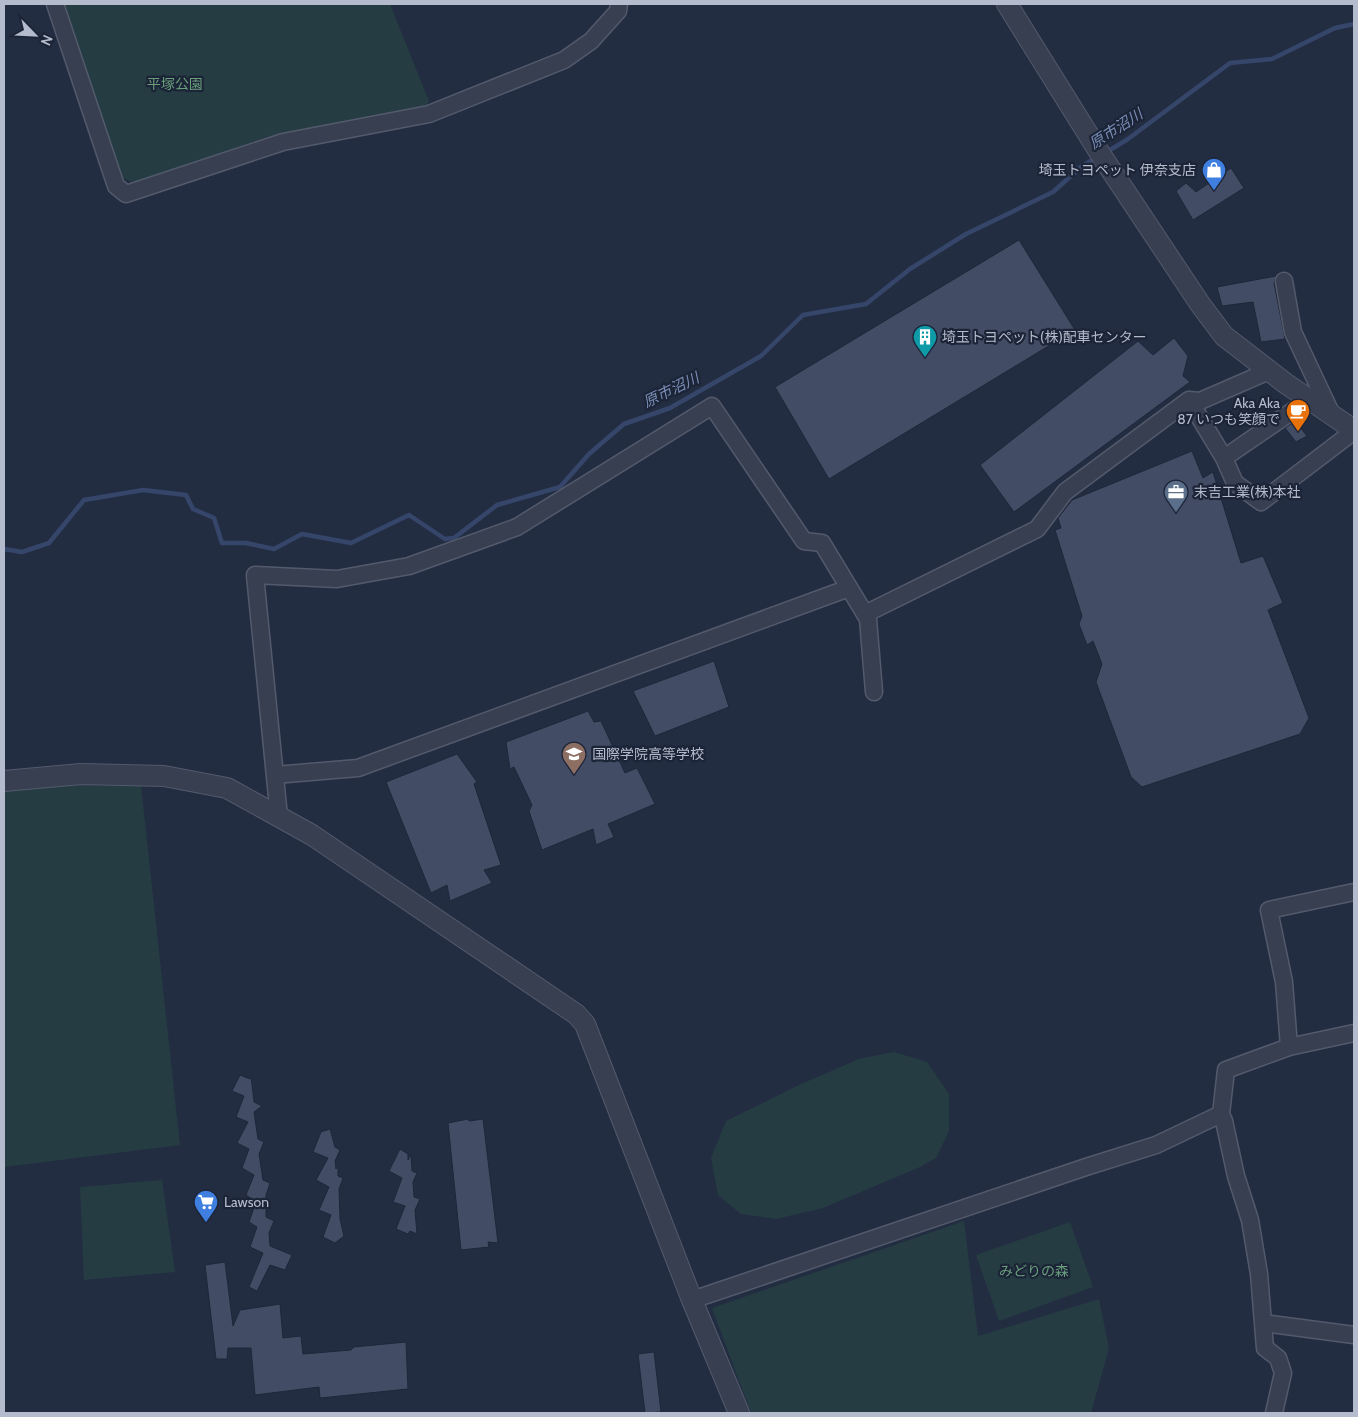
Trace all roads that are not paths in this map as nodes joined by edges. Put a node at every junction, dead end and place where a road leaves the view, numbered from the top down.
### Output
1 (55, 4) edge
2 (620, 4) edge
3 (1006, 4) edge
4 (1284, 280) dead end
5 (1270, 371) junction
6 (1310, 399) junction
7 (1189, 400) junction
8 (1332, 415) junction
9 (1354, 431) edge
10 (1224, 458) junction
11 (849, 588) junction
12 (865, 614) junction
13 (874, 692) dead end
14 (275, 775) junction
15 (4, 781) edge
16 (279, 817) junction
17 (1354, 892) edge
18 (1354, 1033) edge
19 (1289, 1047) junction
20 (1221, 1114) junction
21 (692, 1300) junction
22 (1263, 1323) junction
23 (1354, 1335) edge
24 (739, 1413) edge
25 (1274, 1413) edge

1 - 2 street
3 - 5 street
4 - 8 street
5 - 6 street
5 - 7 street
6 - 8 street
6 - 10 street
7 - 10 street
7 - 12 street
8 - 9 street
9 - 10 street
11 - 12 street
11 - 14 street
11 - 14 street
12 - 13 street
14 - 16 street
15 - 16 street
16 - 21 street
17 - 19 street
18 - 19 street
19 - 20 street
20 - 21 street
20 - 22 street
21 - 24 street
22 - 23 street
22 - 25 street

